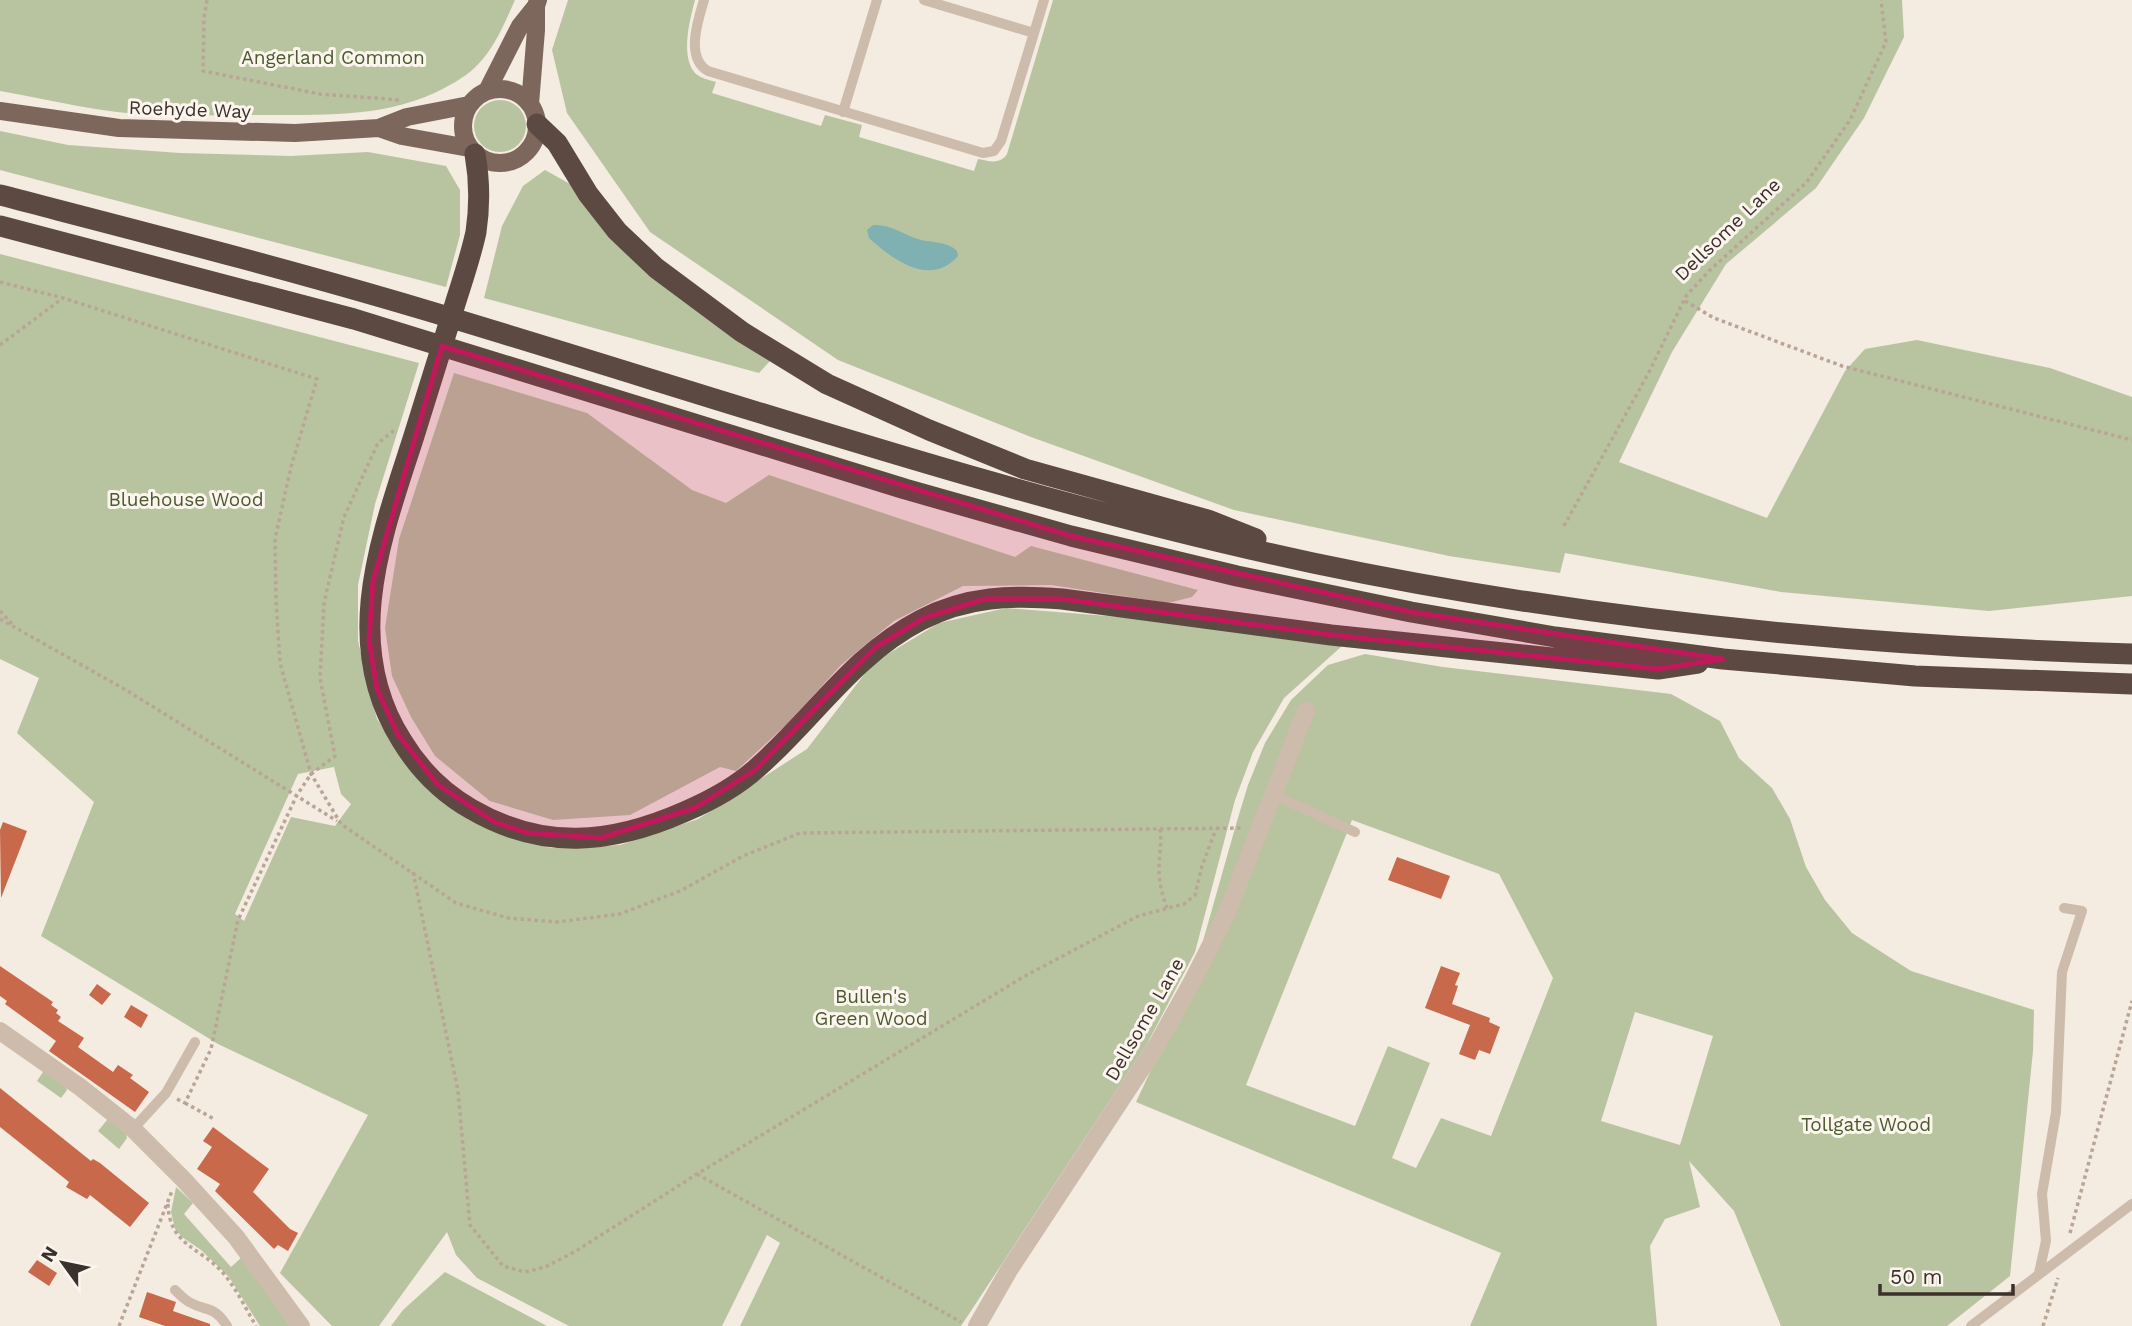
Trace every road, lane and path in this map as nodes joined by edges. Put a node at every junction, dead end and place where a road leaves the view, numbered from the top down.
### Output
1 (207, 0) edge
2 (704, 0) edge
3 (877, 0) edge
4 (924, 0) edge
5 (1044, 0) edge
6 (1881, 0) edge
7 (537, 3) edge
8 (1034, 33) junction
9 (487, 91) junction
10 (399, 100) dead end
11 (469, 105) junction
12 (0, 111) edge
13 (844, 112) junction
14 (534, 114) junction
15 (379, 128) junction
16 (472, 151) junction
17 (0, 195) edge
18 (0, 226) edge
19 (0, 282) edge
20 (63, 298) junction
21 (1685, 301) junction
22 (0, 345) edge
23 (397, 429) dead end
24 (2132, 440) edge
25 (1564, 526) dead end
26 (1313, 563) junction
27 (0, 611) edge
28 (0, 619) edge
29 (15, 627) junction
30 (2132, 654) edge
31 (1723, 659) junction
32 (2132, 684) edge
33 (1306, 711) dead end
34 (311, 774) junction
35 (297, 795) junction
36 (1274, 795) junction
37 (341, 824) junction
38 (1262, 827) junction
39 (1160, 829) junction
40 (1216, 829) junction
41 (1355, 832) dead end
42 (413, 872) junction
43 (1167, 908) junction
44 (2064, 908) dead end
45 (2132, 1001) edge
46 (0, 1031) edge
47 (195, 1042) dead end
48 (166, 1093) junction
49 (185, 1103) junction
50 (214, 1119) dead end
51 (133, 1129) junction
52 (697, 1174) junction
53 (175, 1184) dead end
54 (2132, 1204) edge
55 (168, 1205) junction
56 (2064, 1255) junction
57 (2039, 1273) junction
58 (175, 1290) dead end
59 (119, 1326) edge
60 (227, 1326) edge
61 (256, 1326) edge
62 (301, 1326) edge
63 (969, 1326) edge
64 (977, 1326) edge
65 (1971, 1326) edge
66 (2043, 1326) edge

1 - 10 path
2 - 13 lane
3 - 13 lane
4 - 8 lane
5 - 8 lane
6 - 21 path, Dellsome Lane
7 - 9 main road
7 - 14 main road
8 - 13 lane
9 - 11 main road
9 - 14 main road
11 - 15 main road, Roehyde Way
11 - 16 main road
12 - 15 main road, Roehyde Way
14 - 16 main road
14 - 26 highway
15 - 16 main road, Roehyde Way
16 - 31 highway
17 - 26 highway
18 - 31 highway
19 - 20 path
20 - 22 path
20 - 34 path
21 - 24 path
21 - 25 path, Dellsome Lane
23 - 34 path
26 - 30 highway
27 - 29 path
28 - 29 path
29 - 35 path
31 - 32 highway
33 - 36 street, Dellsome Lane
34 - 35 path
34 - 37 path
35 - 37 path
35 - 49 path
36 - 38 street, Dellsome Lane
36 - 41 lane
37 - 42 path
38 - 40 path
38 - 64 street, Dellsome Lane
39 - 40 path
39 - 42 path
39 - 43 path
40 - 43 path
42 - 52 path
43 - 52 path
44 - 57 lane
45 - 56 path
46 - 51 street
47 - 48 lane
48 - 49 path
48 - 51 lane
49 - 50 path
51 - 62 street
52 - 63 path
53 - 55 path
54 - 56 lane
55 - 59 path
55 - 61 path
56 - 57 lane
56 - 66 path
57 - 65 lane
58 - 60 lane

